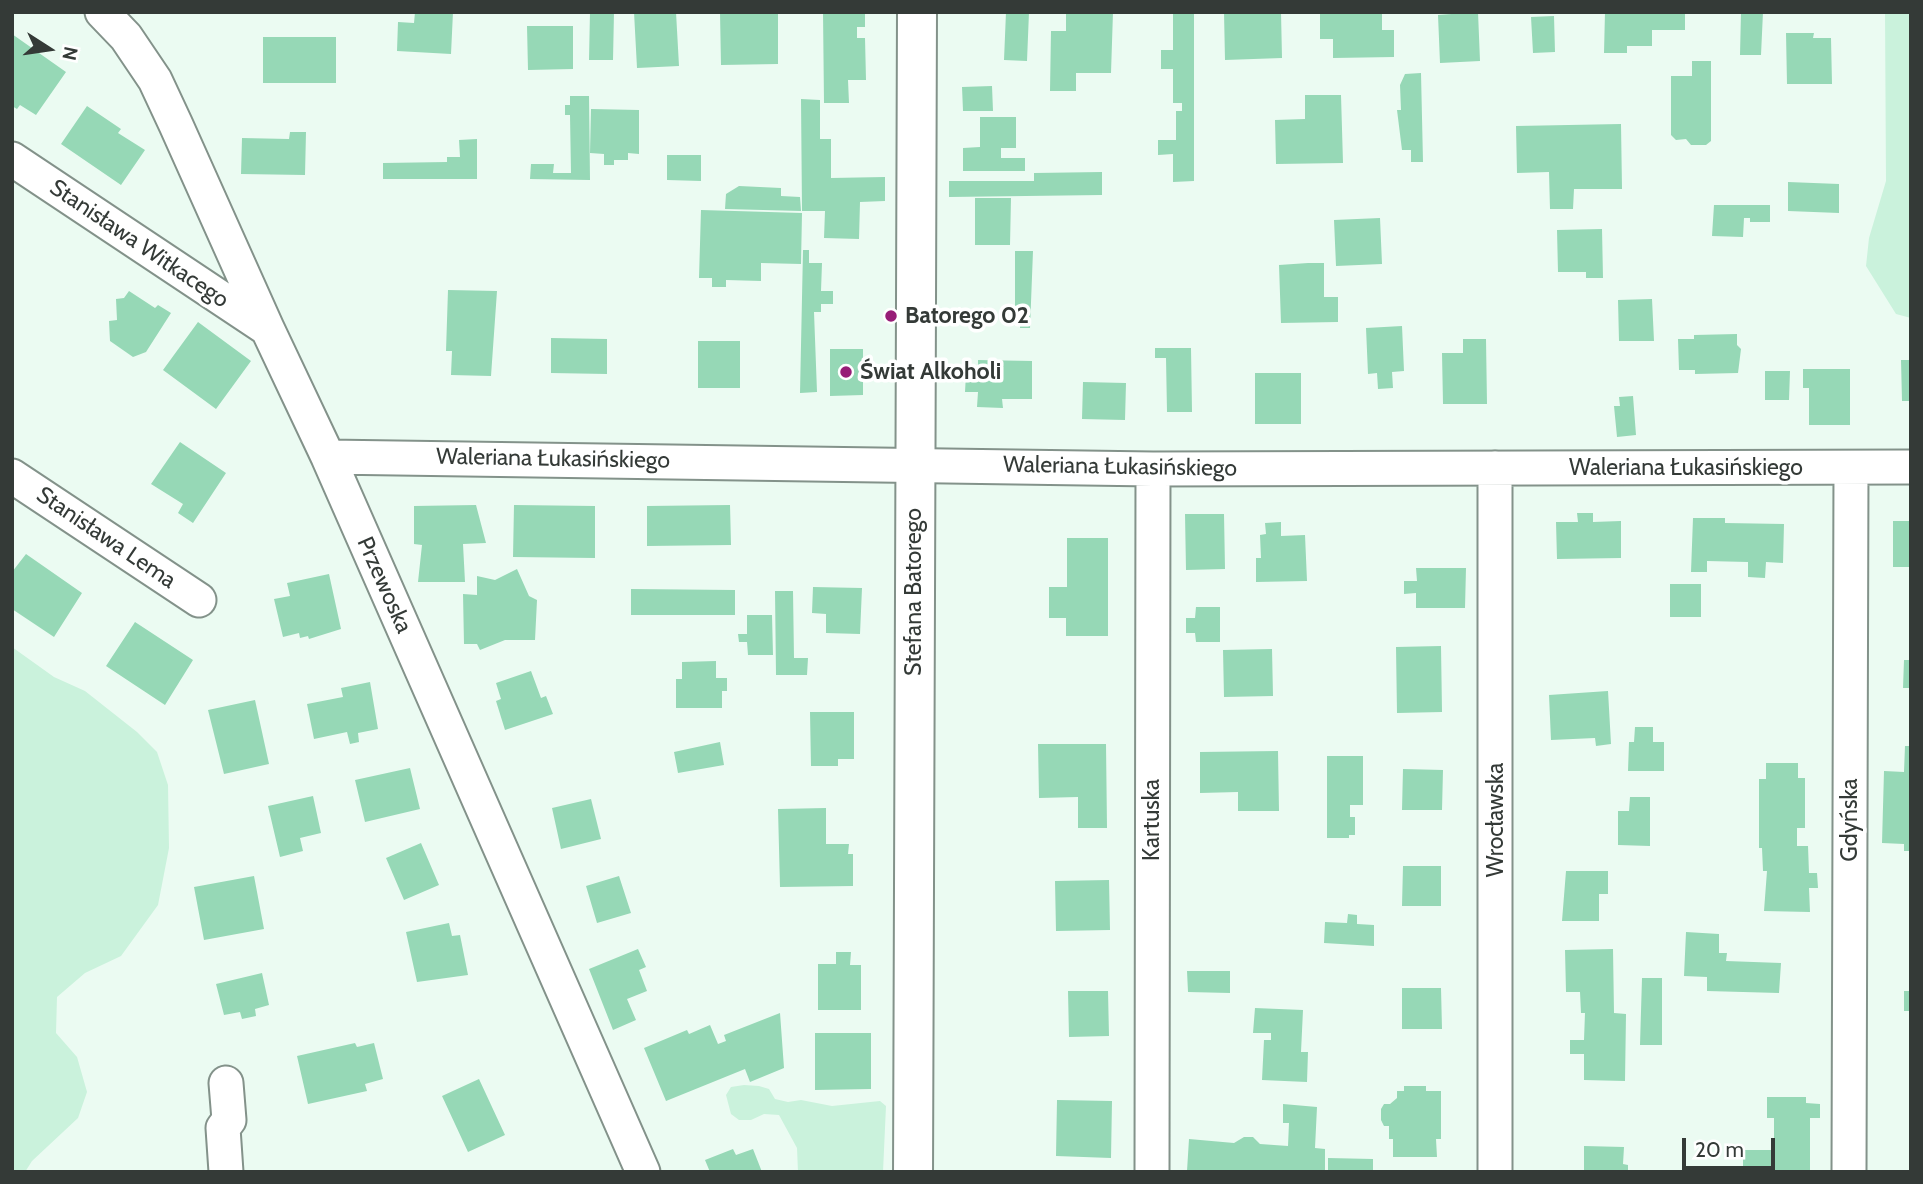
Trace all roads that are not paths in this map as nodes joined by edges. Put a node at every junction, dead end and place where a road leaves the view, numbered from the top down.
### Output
1 (102, 12) edge
2 (917, 12) edge
3 (12, 159) edge
4 (267, 328) junction
5 (328, 457) junction
6 (914, 463) junction
7 (1911, 467) edge
8 (1153, 468) junction
9 (1495, 468) junction
10 (1851, 468) junction
11 (12, 476) edge
12 (199, 600) dead end
13 (226, 1083) dead end
14 (226, 1172) edge
15 (643, 1172) edge
16 (913, 1172) edge
17 (1152, 1172) edge
18 (1495, 1172) edge
19 (1849, 1172) edge

1 - 4 street, Przewoska
2 - 6 street, Stefana Batorego
3 - 4 street, Stanisława Witkacego
4 - 5 street, Przewoska
5 - 6 street, Waleriana Łukasińskiego
5 - 15 street, Przewoska
6 - 8 street, Waleriana Łukasińskiego
6 - 16 street, Stefana Batorego
7 - 10 street, Waleriana Łukasińskiego
8 - 9 street, Waleriana Łukasińskiego
8 - 17 street, Kartuska
9 - 10 street, Waleriana Łukasińskiego
9 - 18 street, Wrocławska
10 - 19 street, Gdyńska
11 - 12 street, Stanisława Lema
13 - 14 street

